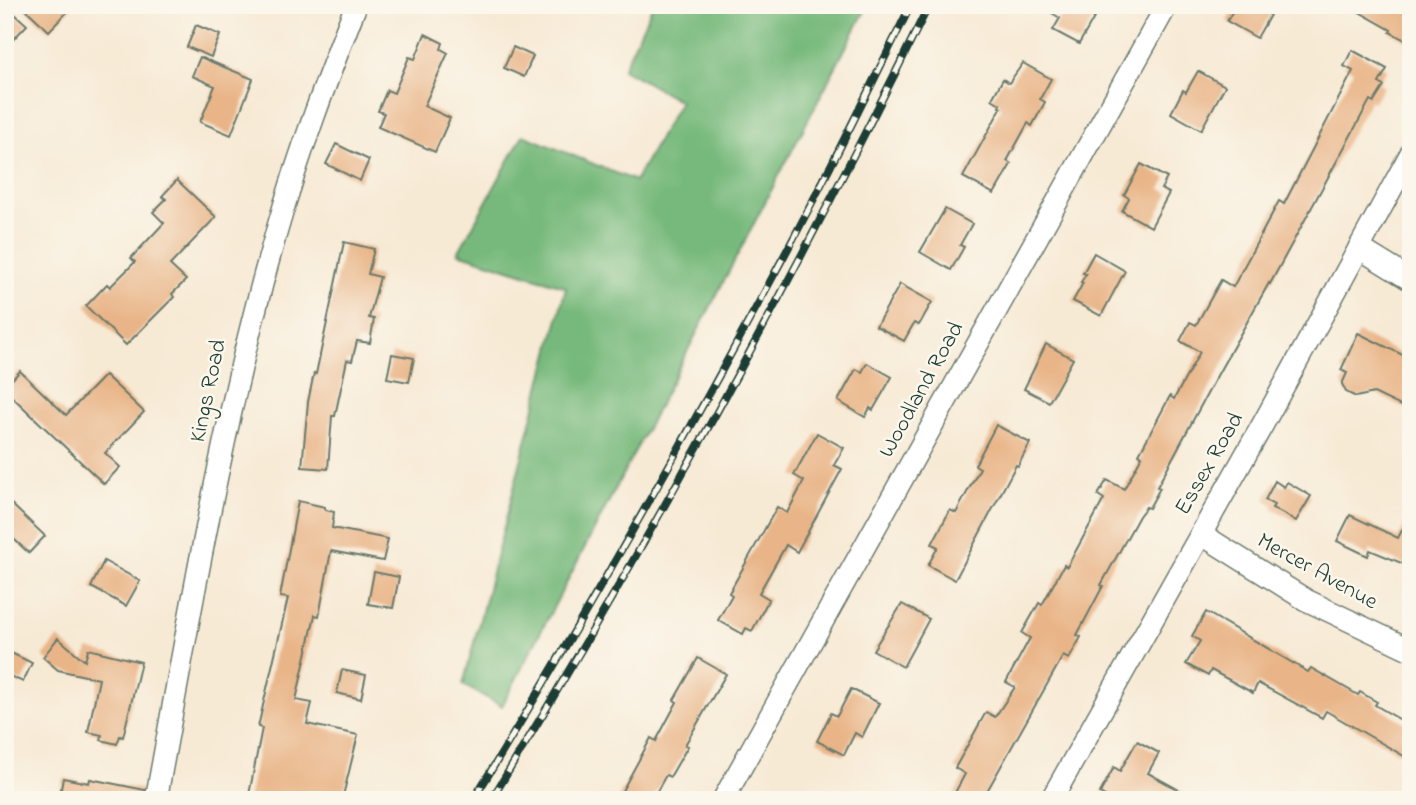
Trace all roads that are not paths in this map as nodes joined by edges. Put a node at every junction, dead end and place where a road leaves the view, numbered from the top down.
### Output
1 (356, 5) edge
2 (1167, 5) edge
3 (1411, 153) edge
4 (1359, 248) junction
5 (1411, 280) edge
6 (1201, 534) junction
7 (1411, 650) edge
8 (156, 800) edge
9 (723, 800) edge
10 (1051, 800) edge

1 - 8 street, Kings Road
2 - 9 street, Woodland Road
3 - 4 street, Essex Road
4 - 5 street
4 - 6 street, Essex Road
6 - 7 street, Mercer Avenue
6 - 10 street, Essex Road

